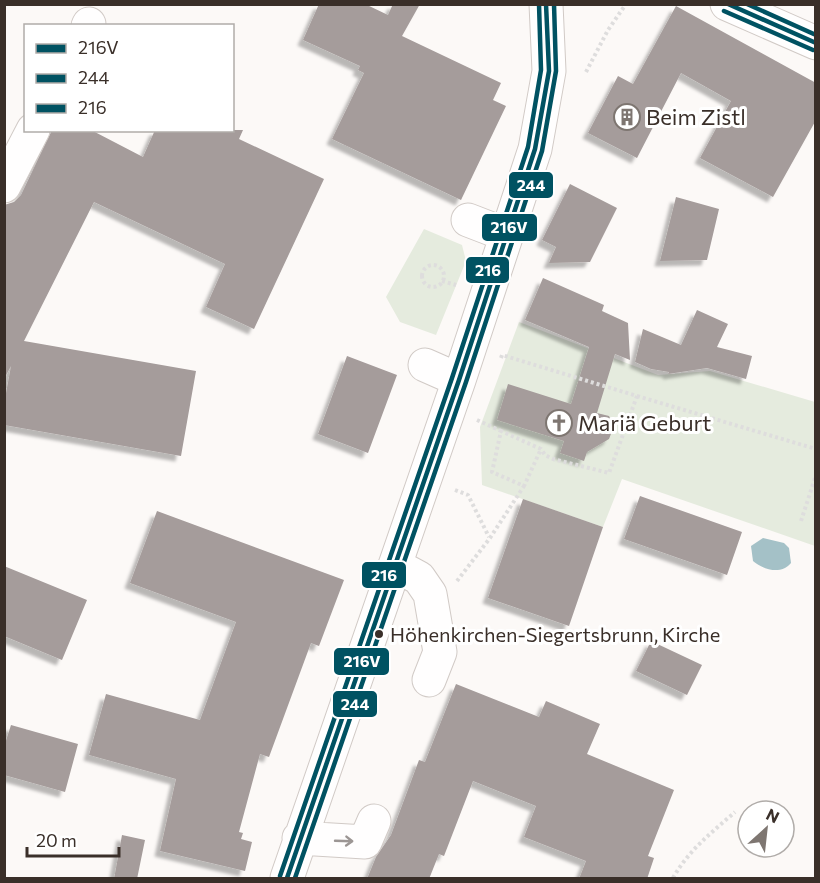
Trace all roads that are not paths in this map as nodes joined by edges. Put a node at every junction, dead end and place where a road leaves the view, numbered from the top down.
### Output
1 (546, 4) edge
2 (727, 4) edge
3 (816, 43) edge
4 (32, 132) edge
5 (4, 186) edge
6 (468, 220) dead end
7 (507, 235) junction
8 (425, 365) dead end
9 (459, 380) junction
10 (395, 565) junction
11 (432, 673) dead end
12 (374, 821) dead end
13 (299, 838) junction
14 (287, 879) edge

1 - 7 street
2 - 3 street
4 - 5 street
6 - 7 street
7 - 9 street
8 - 9 street
9 - 10 street
10 - 11 street
10 - 13 street
13 -> 12 street
13 - 14 street

